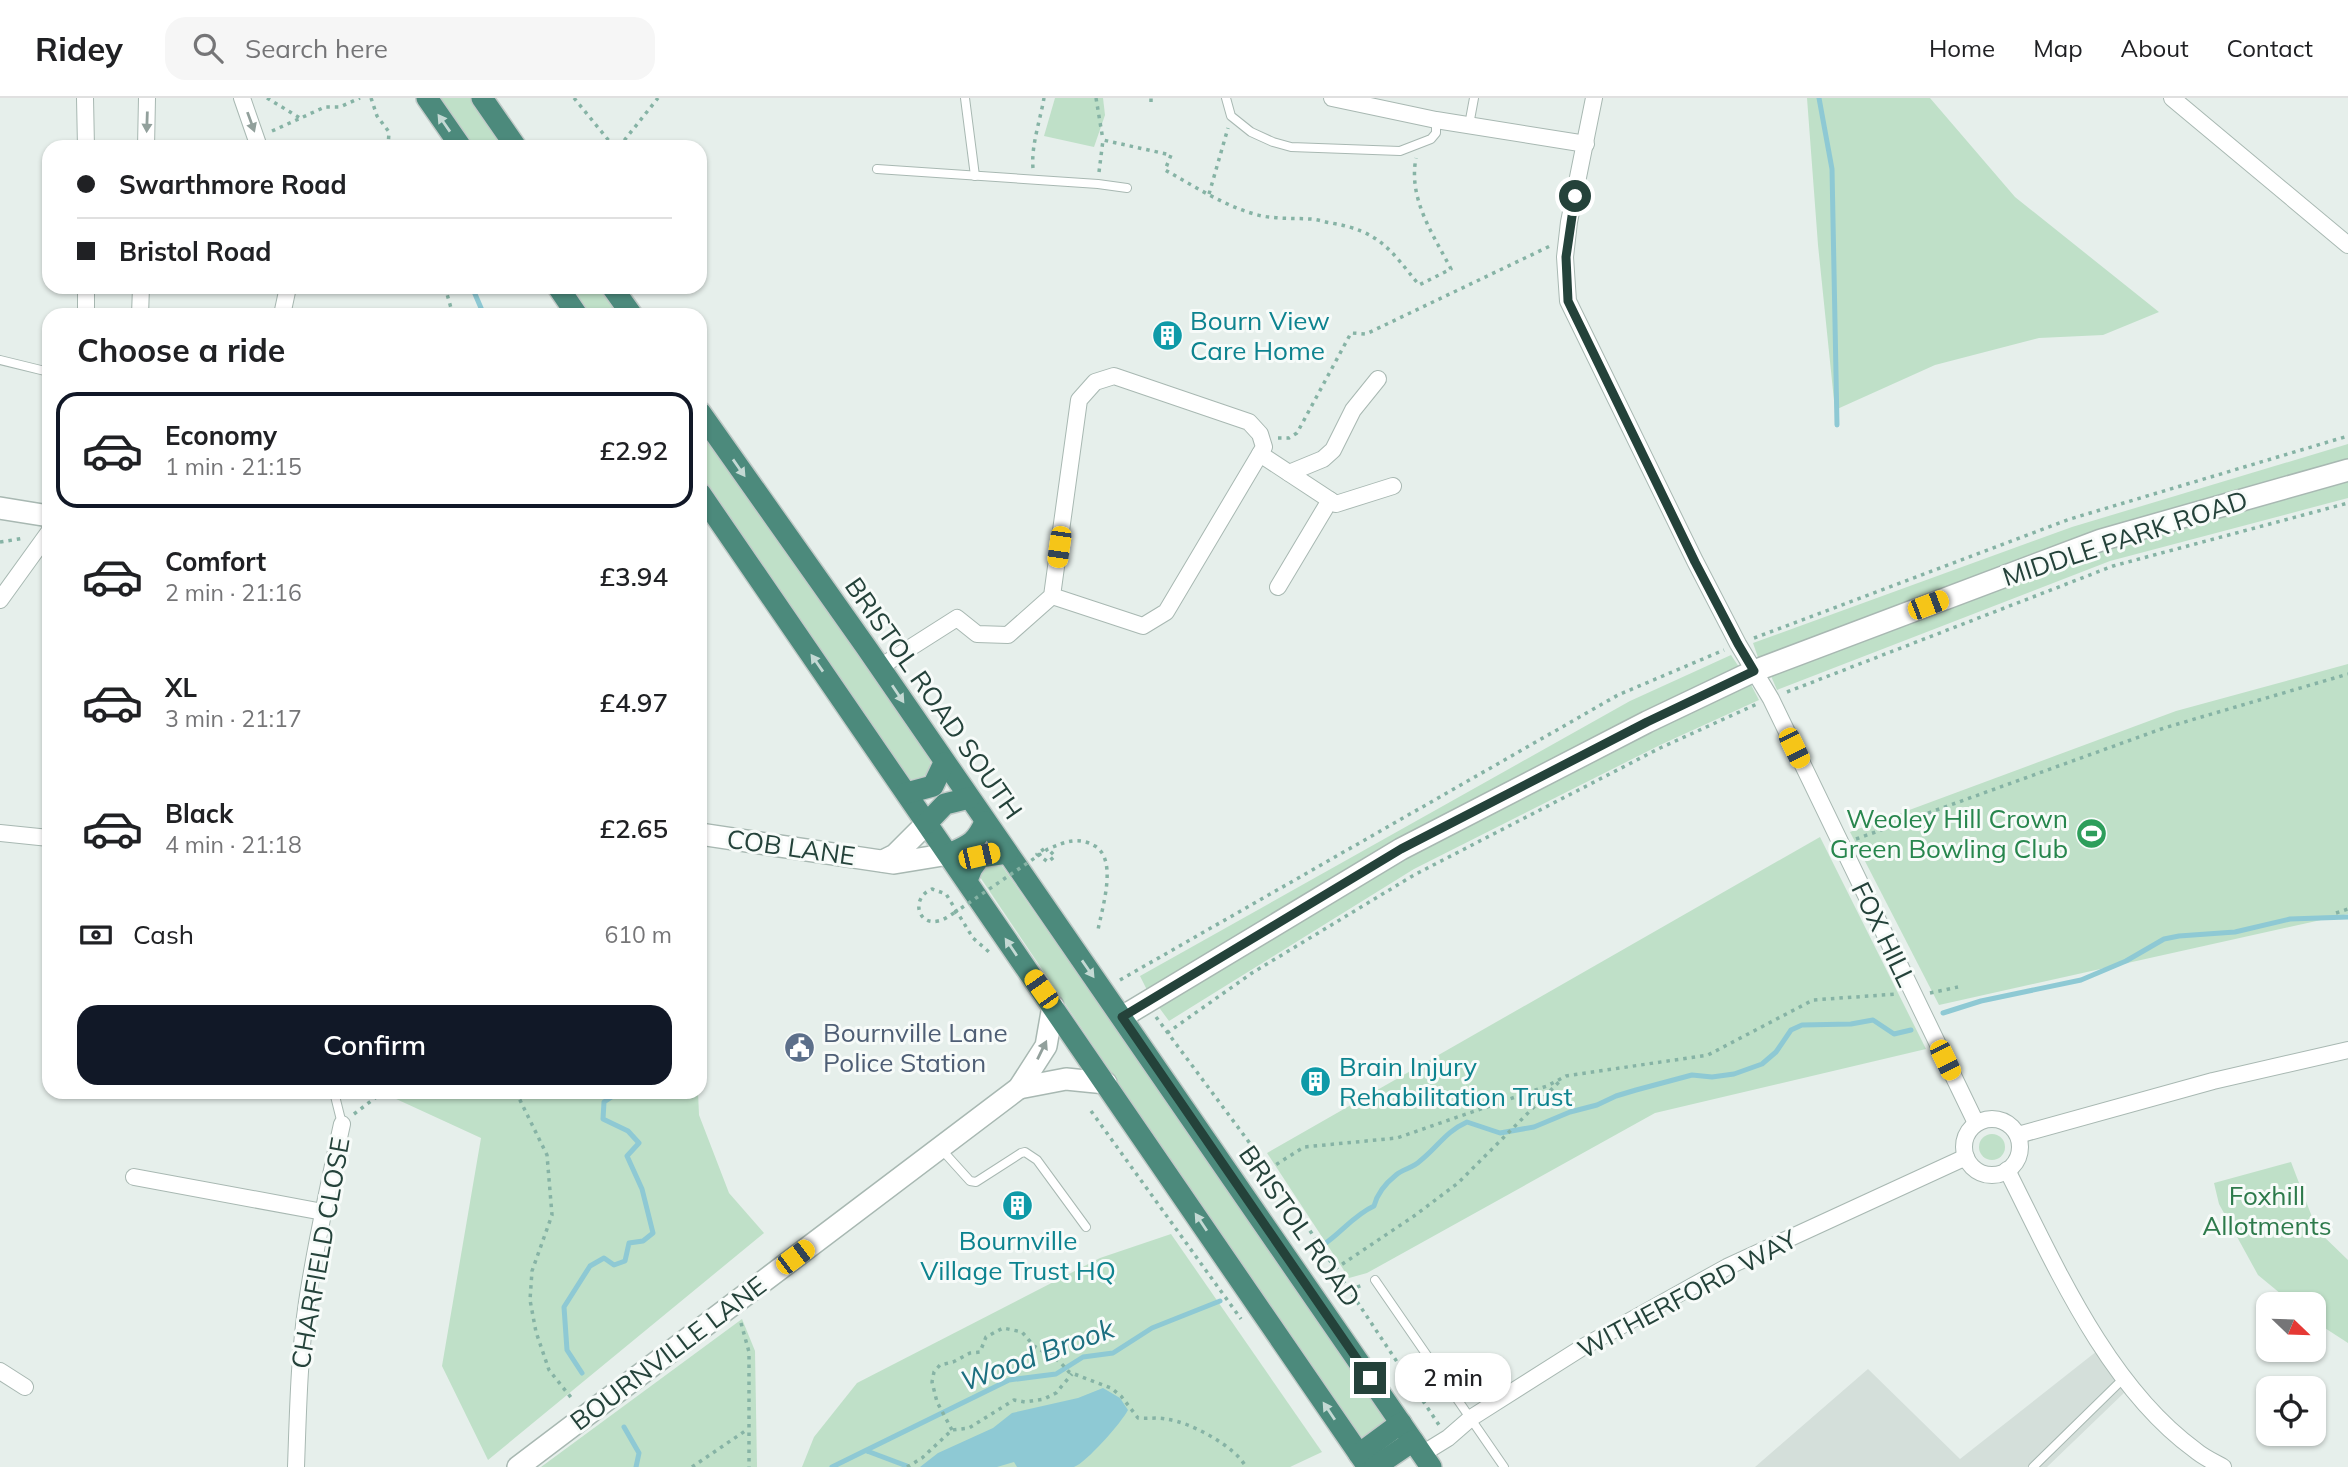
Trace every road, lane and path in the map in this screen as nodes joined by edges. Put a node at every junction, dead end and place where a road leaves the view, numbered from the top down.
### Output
1 (85, 98) edge
2 (147, 98) edge
3 (243, 98) edge
4 (267, 98) edge
5 (360, 98) edge
6 (371, 98) edge
7 (427, 98) edge
8 (482, 98) edge
9 (573, 98) edge
10 (657, 98) edge
11 (965, 98) edge
12 (1044, 98) edge
13 (1096, 98) edge
14 (1226, 98) edge
15 (1474, 98) edge
16 (1594, 98) edge
17 (2172, 98) edge
18 (1340, 99) edge
19 (1231, 116) junction
20 (300, 118) junction
21 (1436, 120) junction
22 (1469, 125) junction
23 (86, 140) edge
24 (146, 140) edge
25 (257, 140) edge
26 (262, 140) edge
27 (388, 140) edge
28 (456, 140) edge
29 (511, 140) edge
30 (608, 140) edge
31 (624, 140) edge
32 (1103, 140) junction
33 (1586, 144) junction
34 (1419, 146) junction
35 (877, 169) dead end
36 (975, 176) junction
37 (1034, 181) junction
38 (1098, 184) junction
39 (1127, 188) dead end
40 (1209, 194) junction
41 (1567, 237) junction
42 (2348, 245) edge
43 (0, 360) edge
44 (42, 370) edge
45 (1378, 379) dead end
46 (707, 422) edge
47 (1261, 446) junction
48 (2348, 470) edge
49 (1289, 473) junction
50 (1393, 486) dead end
51 (1330, 500) junction
52 (707, 503) edge
53 (2348, 503) edge
54 (0, 508) edge
55 (42, 515) edge
56 (42, 542) edge
57 (1278, 587) dead end
58 (1052, 596) junction
59 (0, 600) edge
60 (880, 667) junction
61 (1754, 671) junction
62 (2348, 674) edge
63 (1771, 699) junction
64 (944, 763) junction
65 (907, 793) junction
66 (969, 798) junction
67 (985, 822) junction
68 (926, 823) junction
69 (0, 833) edge
70 (707, 835) edge
71 (42, 837) edge
72 (1842, 846) junction
73 (1007, 853) junction
74 (948, 854) junction
75 (883, 861) junction
76 (967, 880) junction
77 (2348, 909) edge
78 (2336, 913) dead end
79 (1098, 930) dead end
80 (990, 953) dead end
81 (1958, 987) dead end
82 (1914, 995) junction
83 (1054, 1006) junction
84 (1122, 1017) junction
85 (2348, 1050) edge
86 (1566, 1076) junction
87 (1106, 1083) junction
88 (1019, 1088) junction
89 (336, 1099) edge
90 (374, 1099) edge
91 (519, 1099) edge
92 (1091, 1111) dead end
93 (1976, 1123) junction
94 (342, 1124) junction
95 (2018, 1135) junction
96 (940, 1147) junction
97 (1966, 1157) junction
98 (1269, 1169) junction
99 (2007, 1170) junction
100 (134, 1177) dead end
101 (323, 1212) junction
102 (1086, 1227) dead end
103 (1335, 1269) junction
104 (1375, 1280) dead end
105 (735, 1302) junction
106 (1243, 1322) dead end
107 (0, 1371) edge
108 (1070, 1373) junction
109 (2124, 1378) junction
110 (25, 1387) dead end
111 (579, 1407) dead end
112 (1471, 1418) junction
113 (748, 1429) junction
114 (952, 1430) junction
115 (1448, 1438) junction
116 (1414, 1450) edge
117 (1367, 1463) edge
118 (296, 1467) edge
119 (518, 1467) edge
120 (692, 1467) edge
121 (749, 1467) edge
122 (907, 1467) edge
123 (1246, 1467) edge
124 (1504, 1467) edge
125 (2033, 1467) edge
126 (2223, 1467) edge

1 - 23 street
2 -> 24 street
3 -> 25 street
4 - 20 path
5 - 20 path
6 - 27 path
28 -> 7 highway
8 - 29 highway
9 - 30 path
10 - 31 path
11 - 36 lane
12 - 37 path
13 - 32 path
14 - 19 lane
15 - 22 lane
16 - 33 street, FOX HILL
17 - 42 street
18 - 21 street
19 - 34 lane
19 - 40 path
20 - 26 path
21 - 22 street
21 - 34 lane
22 - 33 street
32 - 38 path
32 - 40 path
33 - 41 street, FOX HILL
34 - 40 path
35 - 36 lane
36 - 37 lane
37 - 38 lane
38 - 39 lane
41 - 47 path
41 - 61 street, FOX HILL
43 - 44 lane
45 - 49 street
46 -> 60 highway, BRISTOL ROAD SOUTH
47 - 49 street
47 - 58 street
47 - 58 street
48 - 61 street, MIDDLE PARK ROAD
49 - 51 street
50 - 51 street
51 - 57 street
65 -> 52 highway
53 - 63 path
54 - 55 street
56 - 59 street
58 - 60 street
60 -> 64 highway, BRISTOL ROAD SOUTH
61 - 63 street, FOX HILL
61 - 84 street, MIDDLE PARK ROAD
62 - 72 path
63 - 72 street, FOX HILL
63 - 98 path
64 - 65 highway
64 - 66 highway, BRISTOL ROAD SOUTH
65 - 68 highway
66 - 67 highway, BRISTOL ROAD SOUTH
66 - 68 highway
67 - 73 highway, BRISTOL ROAD SOUTH
67 - 74 highway
68 - 74 highway
68 - 75 street, COB LANE
69 - 71 street
70 - 75 street, COB LANE
72 - 82 street, FOX HILL
73 - 76 highway
73 -> 84 highway, BRISTOL ROAD SOUTH
74 - 75 street, COB LANE
74 - 76 highway
83 -> 76 highway
77 - 78 path
79 - 80 path, bridge
81 - 82 path
82 - 86 path
82 - 93 street, FOX HILL
83 - 87 highway
88 -> 83 street, BOURNVILLE LANE
84 - 116 highway, BRISTOL ROAD
85 - 95 street
86 - 98 path
86 - 103 path
87 - 88 street, BOURNVILLE LANE
117 -> 87 highway
88 - 96 street, BOURNVILLE LANE
89 - 94 lane
90 - 94 path
91 - 111 path
92 - 106 path
93 - 95 street
93 - 97 street
94 - 101 street, CHARFIELD CLOSE
95 - 99 street
96 - 102 lane
96 - 105 street, BOURNVILLE LANE
97 - 99 street
97 - 112 street, WITHERFORD WAY
98 - 103 path
99 - 109 street
100 - 101 street
101 - 118 street, CHARFIELD CLOSE
103 - 115 path
104 - 112 lane
105 - 113 path
105 - 119 street, BOURNVILLE LANE
107 - 110 street
108 - 114 path
108 - 114 path
108 - 123 path
109 - 125 lane
109 - 126 street
112 - 115 street, WITHERFORD WAY
112 - 124 lane
113 - 120 path
113 - 121 path
114 - 122 path
115 - 116 street, WITHERFORD WAY
116 - 117 highway

